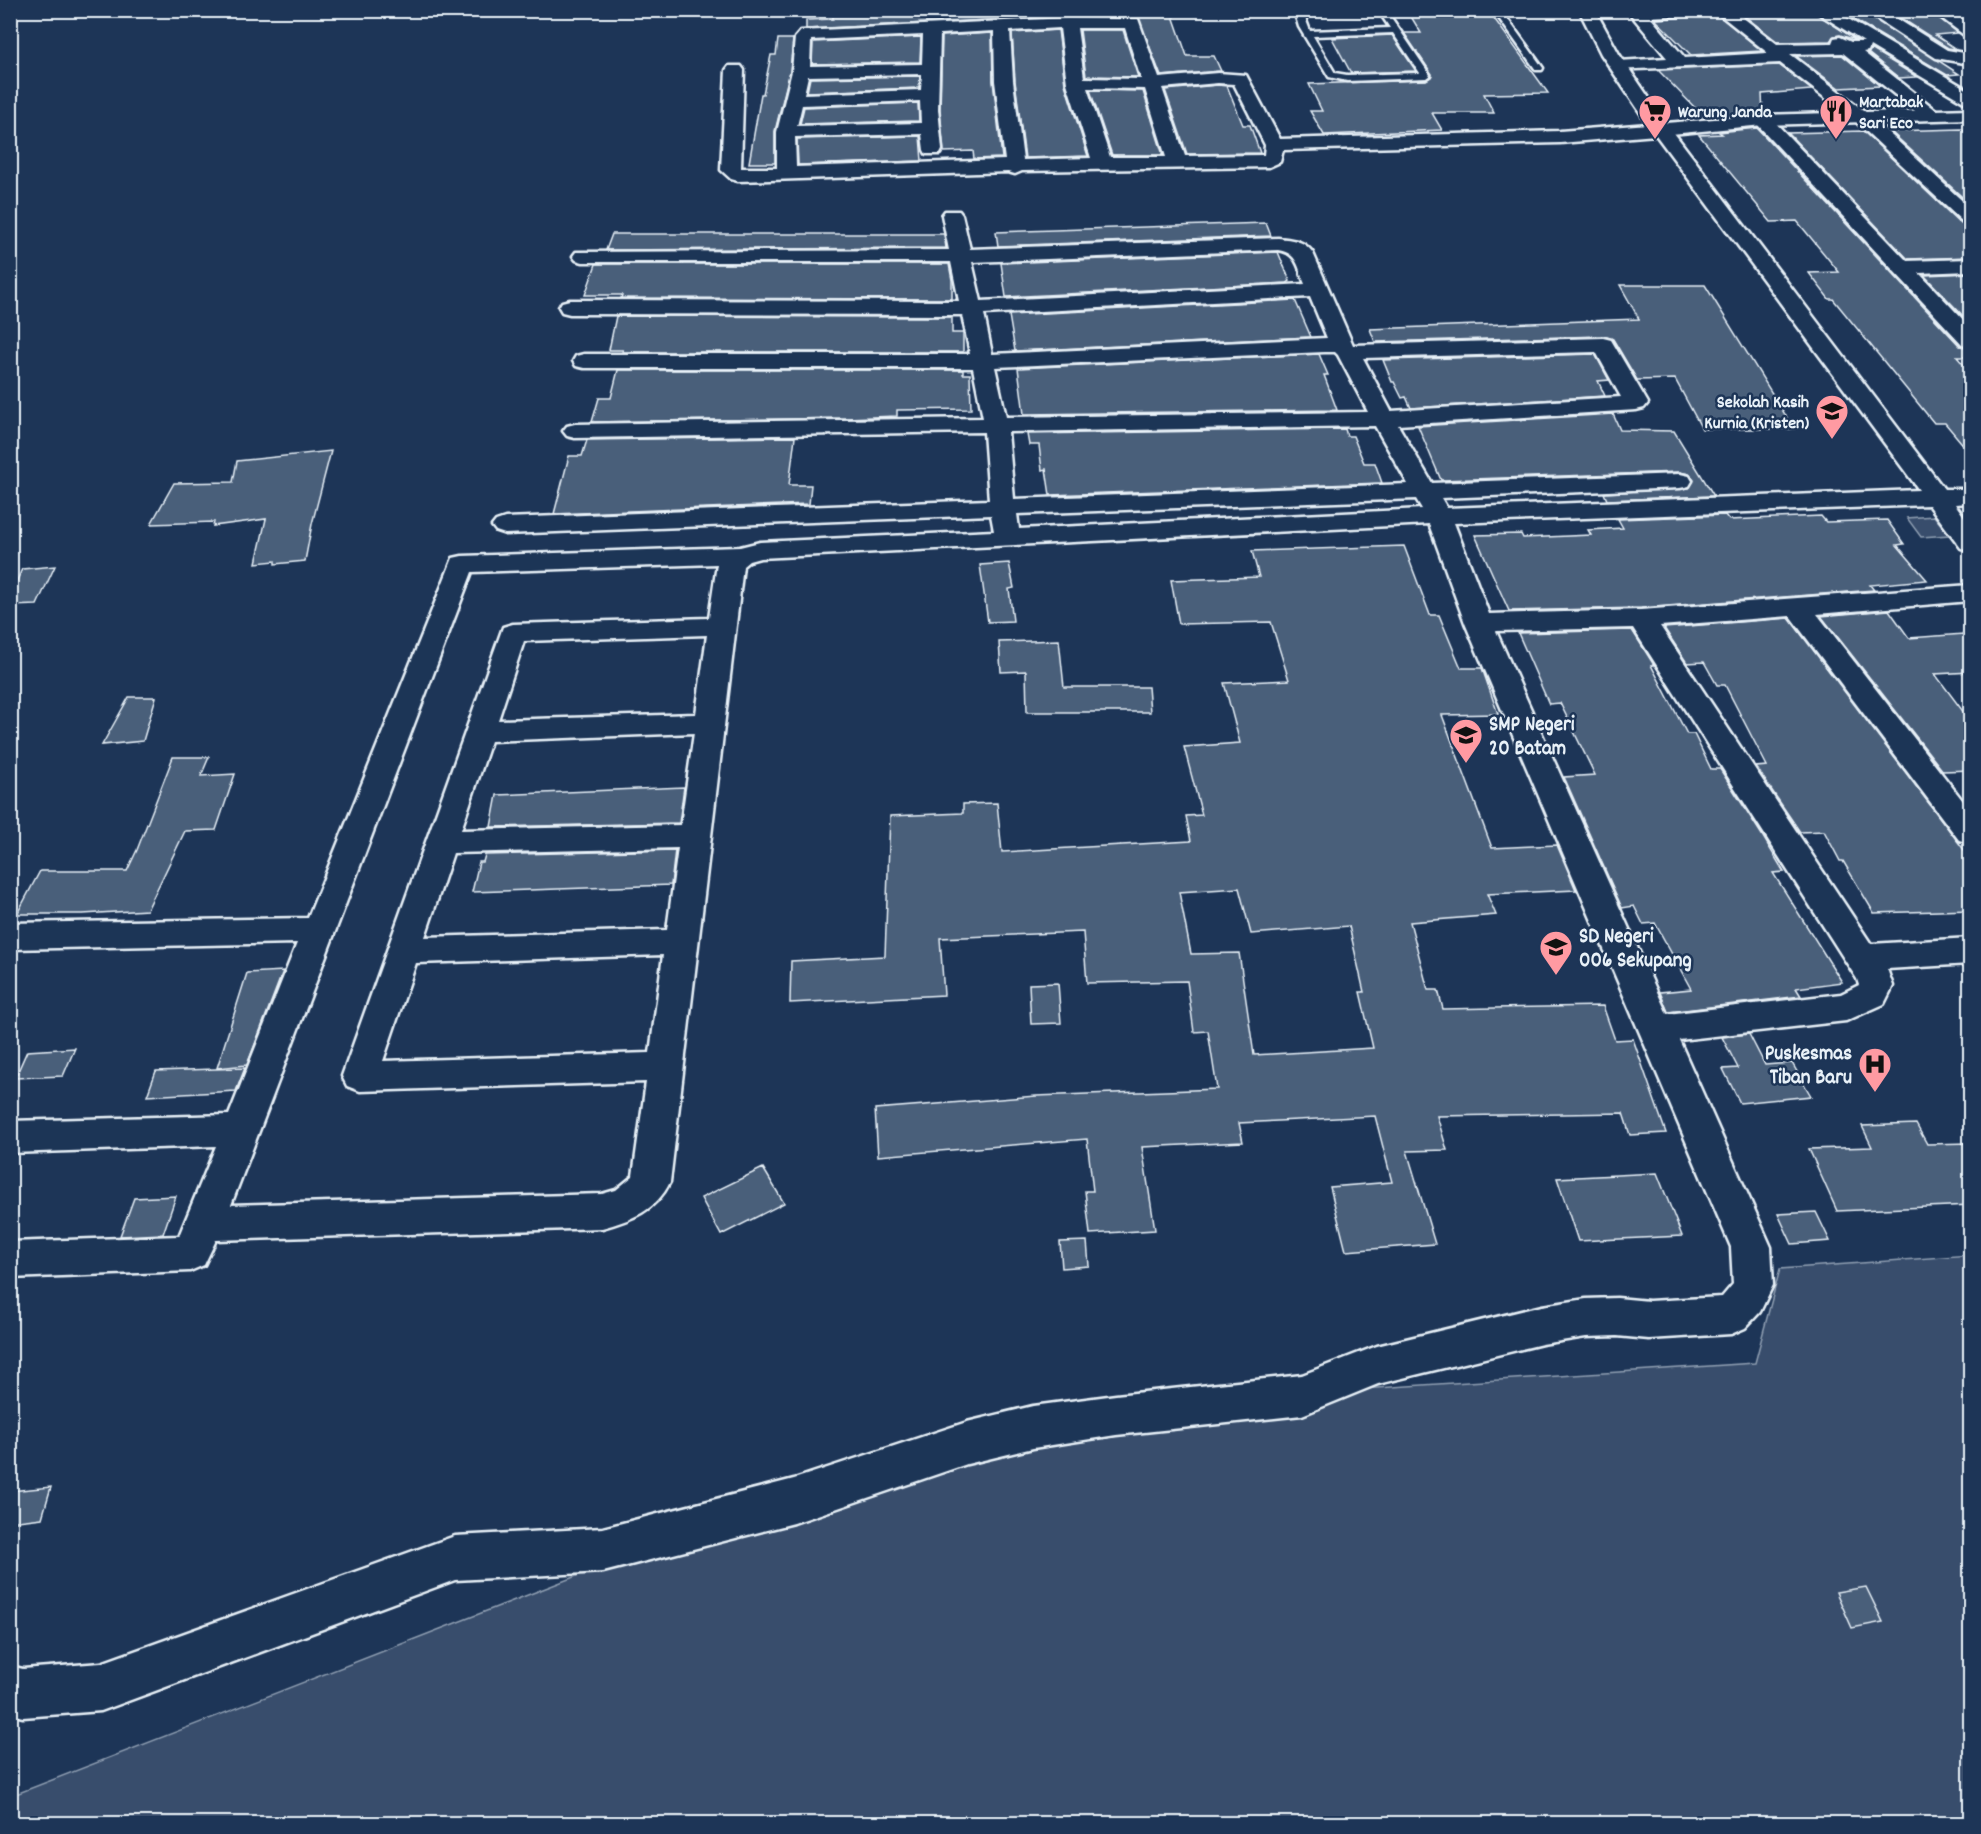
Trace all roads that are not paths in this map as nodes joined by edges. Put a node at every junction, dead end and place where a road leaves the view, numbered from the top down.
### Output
1 (1298, 10) edge
2 (1382, 10) edge
3 (1497, 10) edge
4 (1587, 10) edge
5 (1690, 10) edge
6 (1722, 10) edge
7 (1871, 10) edge
8 (1939, 10) edge
9 (1814, 14) edge
10 (1068, 23) junction
11 (1002, 27) junction
12 (932, 29) junction
13 (1395, 30) junction
14 (1971, 31) edge
15 (1307, 34) junction
16 (1878, 46) junction
17 (1847, 48) junction
18 (1776, 54) junction
19 (1971, 59) edge
20 (1680, 63) junction
21 (1618, 66) junction
22 (1539, 68) dead end
23 (929, 69) junction
24 (735, 70) dead end
25 (801, 71) junction
26 (1076, 83) junction
27 (1152, 84) junction
28 (928, 95) junction
29 (1971, 98) edge
30 (794, 100) junction
31 (1930, 114) junction
32 (1971, 114) edge
33 (1861, 117) junction
34 (1763, 120) junction
35 (929, 129) junction
36 (1661, 129) junction
37 (786, 132) junction
38 (1274, 146) junction
39 (1102, 163) junction
40 (1178, 163) junction
41 (1015, 168) junction
42 (937, 169) junction
43 (787, 174) junction
44 (952, 215) dead end
45 (1971, 218) edge
46 (583, 256) dead end
47 (961, 256) junction
48 (1971, 265) edge
49 (1903, 267) junction
50 (1320, 290) junction
51 (570, 307) dead end
52 (972, 308) junction
53 (1971, 339) edge
54 (1344, 349) junction
55 (584, 361) dead end
56 (983, 361) junction
57 (1383, 419) junction
58 (996, 425) junction
59 (575, 431) dead end
60 (1680, 482) dead end
61 (1971, 496) edge
62 (1938, 499) junction
63 (1431, 504) junction
64 (1003, 508) junction
65 (505, 526) dead end
66 (1007, 538) junction
67 (1971, 542) edge
68 (740, 555) junction
69 (1971, 593) edge
70 (1797, 606) junction
71 (1641, 619) junction
72 (1479, 623) junction
73 (721, 626) junction
74 (709, 723) junction
75 (479, 731) junction
76 (1960, 802) edge
77 (1971, 832) edge
78 (696, 836) junction
79 (441, 842) junction
80 (319, 930) junction
81 (10, 936) edge
82 (682, 942) junction
83 (405, 950) junction
84 (1971, 951) edge
85 (1860, 958) junction
86 (1656, 1029) junction
87 (666, 1066) junction
88 (241, 1130) junction
89 (10, 1137) edge
90 (205, 1223) junction
91 (10, 1260) edge
92 (10, 1690) edge

1 - 15 lane
2 - 13 lane
3 - 22 lane
4 - 21 street
5 - 20 street
6 - 18 street
7 - 19 street
8 - 14 street
9 - 16 street
9 - 17 street
10 - 11 street
10 - 26 street
10 - 27 street
11 - 12 street
11 - 41 street
12 - 23 street
12 - 25 street
13 - 15 lane
13 - 15 lane
16 - 17 street
16 - 29 street
17 - 18 street
17 - 31 street
18 - 20 street
18 - 33 street
20 - 21 street
21 - 36 street
23 - 25 street
23 - 28 street
24 - 43 street
25 - 30 street
26 - 27 street
26 - 39 street
27 - 38 street
27 - 40 street
28 - 30 street
28 - 35 street
30 - 37 street
31 - 32 street
31 - 33 street
33 - 34 street
33 - 45 street
34 - 36 street
34 - 49 street
35 - 37 street
35 - 42 street
36 - 38 street
36 - 62 street
37 - 43 street
38 - 40 street
39 - 40 street
39 - 41 street
41 - 42 street
42 - 43 street
44 - 47 street
46 - 47 street
47 - 50 street
47 - 52 street
48 - 49 street
49 - 53 street
50 - 52 street
50 - 54 street
51 - 52 street
52 - 56 street
54 - 56 street
54 - 57 street
54 - 57 street
55 - 56 street
56 - 58 street
57 - 58 street
57 - 63 street
58 - 59 street
58 - 64 street
60 - 63 street
61 - 62 street
62 - 63 street
62 - 67 street
63 - 64 street
63 - 66 street
63 - 72 street
64 - 65 street
64 - 66 street
66 - 68 street
68 - 73 street
68 - 80 street
69 - 70 street
70 - 71 street
70 - 76 street
71 - 72 street
71 - 85 street
72 - 86 street
73 - 74 street
73 - 75 street
74 - 75 street
74 - 78 street
75 - 79 street
76 - 77 street
78 - 79 street
78 - 82 street
79 - 83 street
80 - 81 street
80 - 88 street
82 - 83 street
82 - 87 street
83 - 87 street
84 - 85 street
85 - 86 street
86 - 92 street
87 - 90 street
88 - 89 street
88 - 90 street
90 - 91 street

